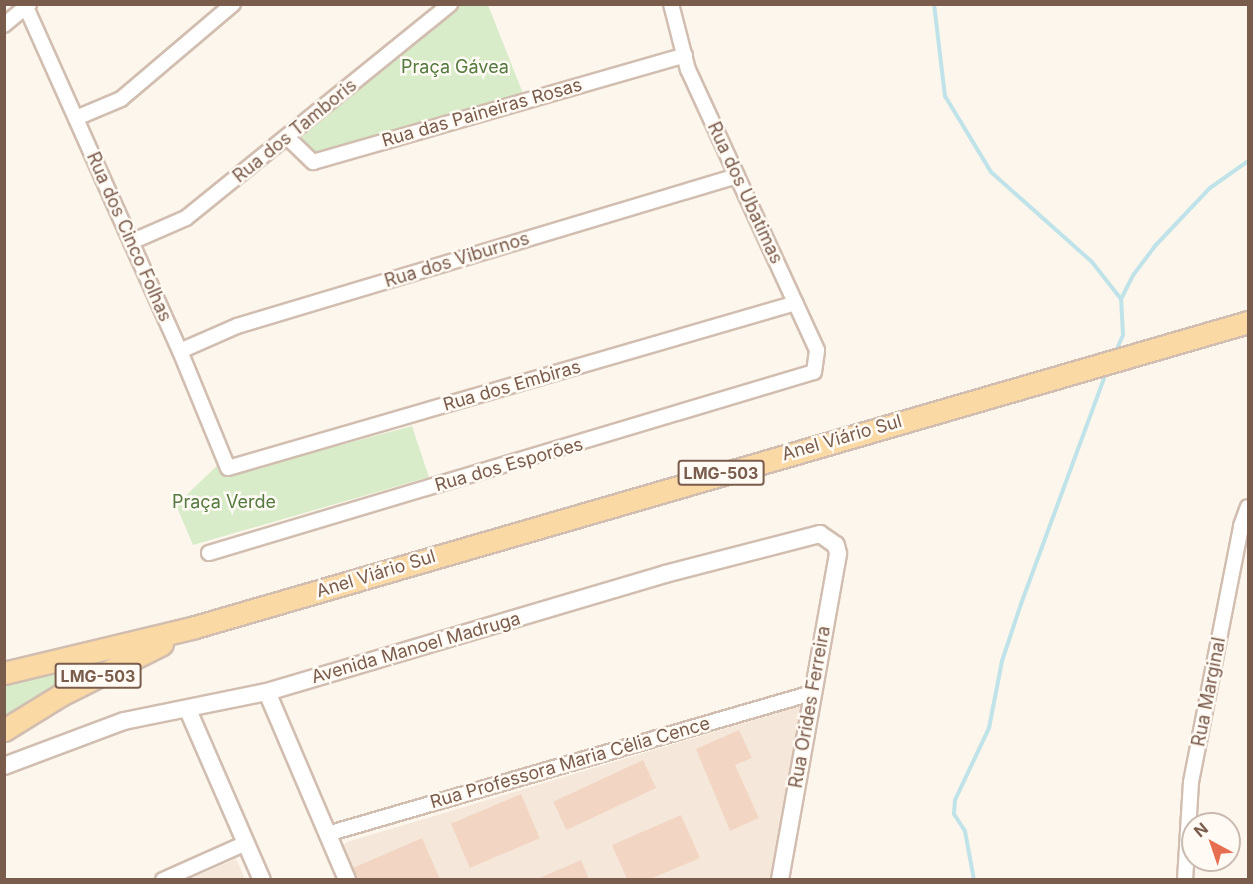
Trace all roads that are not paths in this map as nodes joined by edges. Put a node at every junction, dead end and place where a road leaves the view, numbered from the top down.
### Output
1 (233, 4) edge
2 (450, 4) edge
3 (671, 4) edge
4 (28, 6) edge
5 (4, 25) edge
6 (684, 55) junction
7 (76, 118) junction
8 (288, 138) junction
9 (737, 176) junction
10 (131, 242) junction
11 (796, 303) junction
12 (1248, 322) edge
13 (180, 351) junction
14 (808, 376) joint
15 (228, 468) joint
16 (1248, 507) edge
17 (829, 538) joint
18 (209, 553) dead end
19 (195, 627) junction
20 (4, 673) edge
21 (267, 692) junction
22 (813, 693) junction
23 (188, 710) junction
24 (4, 730) edge
25 (4, 766) edge
26 (327, 834) junction
27 (246, 843) junction
28 (164, 879) edge
29 (262, 879) edge
30 (347, 879) edge
31 (780, 879) edge
32 (1185, 879) edge

1 - 7 street
2 - 8 street, Rua dos Tamboris
3 - 6 street, Rua dos Ubatimas
4 - 5 street
4 - 7 street, Rua dos Cinco Folhas
6 - 8 street, Rua das Paineiras Rosas
6 - 9 street, Rua dos Ubatimas
7 - 10 street, Rua dos Cinco Folhas
8 - 10 street, Rua dos Tamboris
9 - 11 street, Rua dos Ubatimas
9 - 13 street, Rua dos Viburnos
10 - 13 street, Rua dos Cinco Folhas
11 - 14 street, Rua dos Ubatimas
11 - 15 street, Rua dos Embiras
12 - 19 main road, Anel Viário Sul / LMG-503
13 - 15 street, Rua dos Cinco Folhas
14 - 18 street, Rua dos Esporões
16 - 32 street, Rua Marginal
17 - 21 street, Avenida Manoel Madruga
17 - 22 street, Rua Orides Ferreira
19 - 20 main road, Anel Viário Sul / LMG-503
19 - 24 main road, Anel Viário Sul / LMG-503
21 - 23 street, Avenida Manoel Madruga
21 - 26 street
22 - 26 street, Rua Professora Maria Célia Cence
22 - 31 street, Rua Orides Ferreira
23 - 25 street, Avenida Manoel Madruga
23 - 27 street
26 - 30 street
27 - 28 street
27 - 29 street

